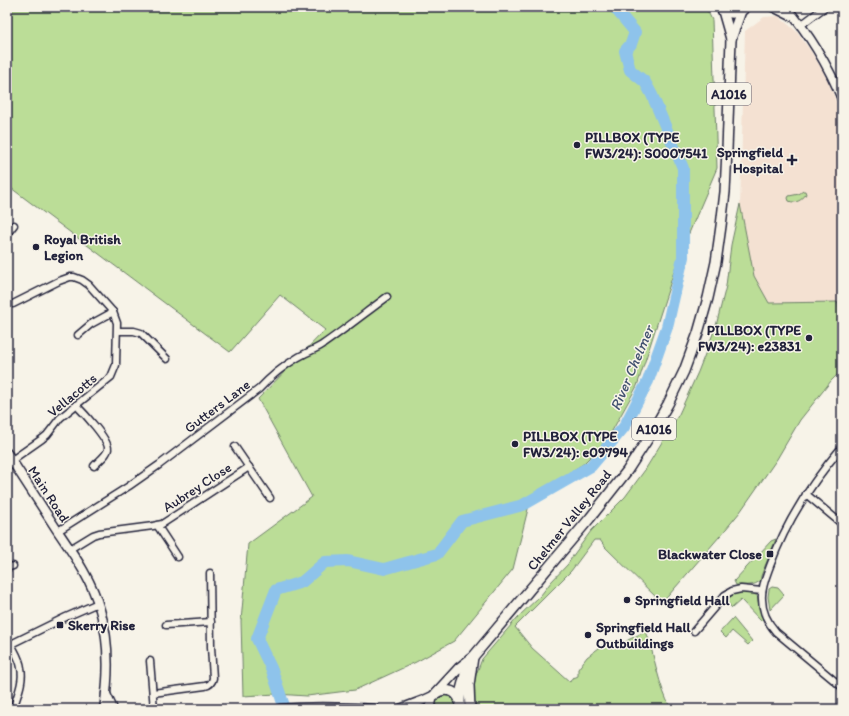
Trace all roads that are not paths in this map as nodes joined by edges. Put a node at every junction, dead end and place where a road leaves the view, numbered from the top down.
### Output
1 (773, 7) edge
2 (786, 7) edge
3 (825, 7) edge
4 (721, 9) edge
5 (743, 9) edge
6 (795, 18) junction
7 (801, 25) junction
8 (731, 39) junction
9 (842, 99) edge
10 (14, 226) dead end
11 (7, 234) edge
12 (387, 297) dead end
13 (13, 304) dead end
14 (113, 312) junction
15 (118, 330) junction
16 (78, 335) dead end
17 (167, 359) dead end
18 (76, 405) junction
19 (235, 447) dead end
20 (842, 447) edge
21 (9, 457) edge
22 (94, 466) dead end
23 (249, 467) junction
24 (806, 494) junction
25 (270, 498) dead end
26 (842, 524) edge
27 (157, 525) junction
28 (58, 531) junction
29 (70, 549) junction
30 (178, 557) dead end
31 (210, 573) dead end
32 (762, 591) junction
33 (98, 603) junction
34 (211, 622) junction
35 (166, 625) dead end
36 (694, 630) dead end
37 (9, 645) edge
38 (473, 657) junction
39 (150, 661) dead end
40 (842, 687) edge
41 (153, 693) junction
42 (106, 694) junction
43 (436, 694) junction
44 (461, 706) edge
45 (13, 709) edge
46 (104, 709) edge
47 (113, 709) edge
48 (154, 709) edge
49 (280, 709) edge
50 (376, 709) edge
51 (400, 709) edge
52 (431, 709) edge
53 (470, 709) edge

1 - 6 street
2 - 6 street
3 - 7 street
4 - 5 main road, A1016
4 - 8 main road, Chelmer Valley Road / A1016
5 - 8 main road, Chelmer Valley Road / A1016
6 - 7 street
7 - 9 street
8 - 38 main road, Chelmer Valley Road / A1016
10 - 11 street
12 - 28 street, Gutters Lane
13 - 14 street, Vellacotts
14 - 15 street, Vellacotts
14 - 16 street
15 - 17 street
15 - 18 street, Vellacotts
18 - 21 street, Vellacotts
18 - 22 street
19 - 23 street, Aubrey Close
20 - 24 street
21 - 28 street, Main Road
23 - 25 street, Aubrey Close
23 - 27 street, Aubrey Close
24 - 26 street
24 - 32 street
27 - 29 street, Aubrey Close
27 - 30 street, Aubrey Close
28 - 29 street, Main Road
29 - 33 street, Main Road
31 - 34 street
32 - 36 street
32 - 40 street
33 - 37 street
33 - 42 street, Main Road
34 - 35 street
34 - 41 street
37 - 45 street
38 - 43 main road, Chelmer Valley Road / A1016
38 - 44 main road, Chelmer Valley Road / A1016
38 - 53 main road
39 - 41 street
41 - 48 street
42 - 46 street, Main Road
42 - 47 street
43 - 44 main road
43 - 51 street
43 - 52 main road
49 - 50 street

